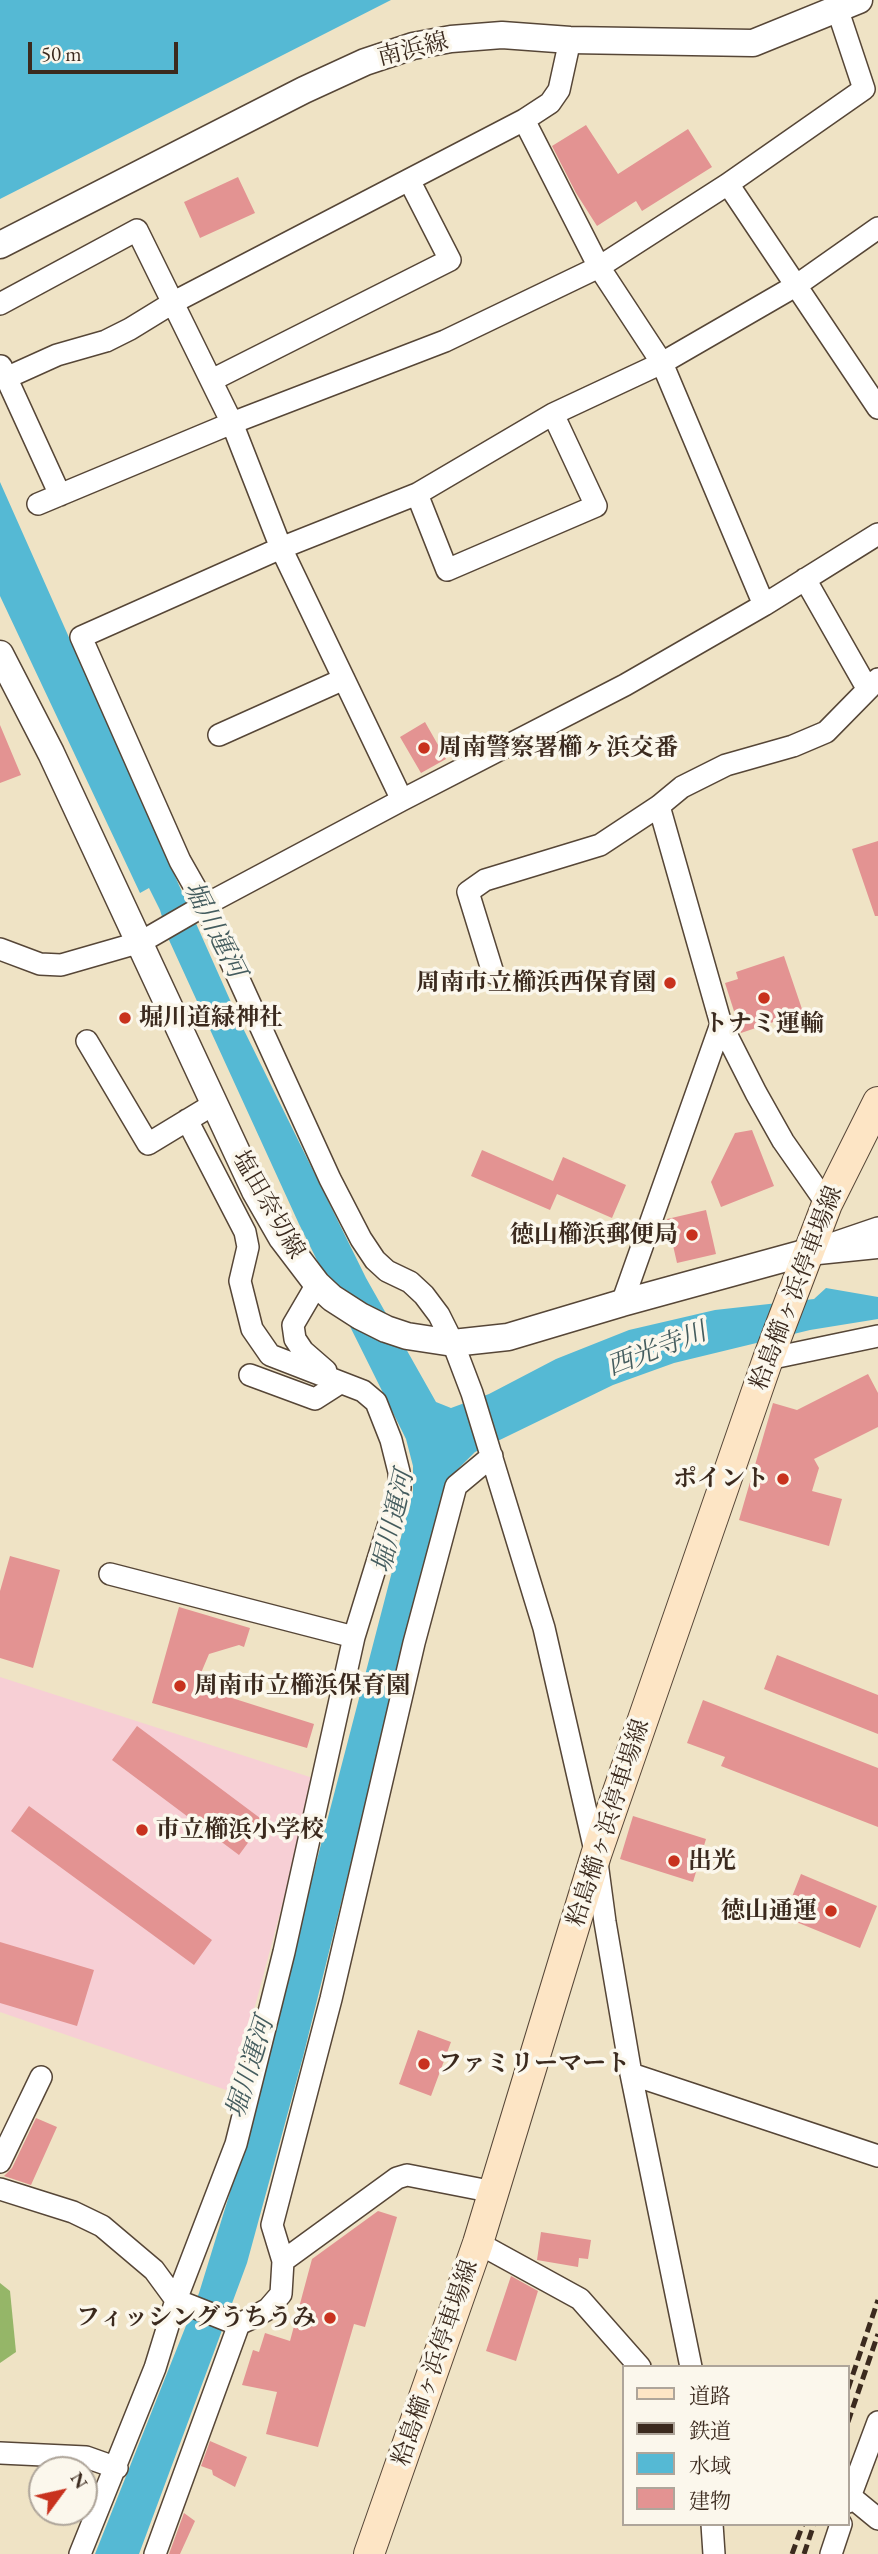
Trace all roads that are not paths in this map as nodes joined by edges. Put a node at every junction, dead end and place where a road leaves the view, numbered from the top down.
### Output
1 (849, 5) edge
2 (570, 40) junction
3 (524, 120) junction
4 (409, 180) junction
5 (728, 184) junction
6 (878, 228) edge
7 (0, 245) edge
8 (599, 267) junction
9 (797, 285) junction
10 (174, 302) junction
11 (0, 304) edge
12 (662, 363) junction
13 (3, 371) edge
14 (212, 380) junction
15 (878, 408) edge
16 (553, 414) junction
17 (232, 423) junction
18 (417, 494) junction
19 (60, 495) junction
20 (38, 504) dead end
21 (878, 534) edge
22 (281, 548) junction
23 (805, 579) junction
24 (764, 605) junction
25 (0, 654) edge
26 (344, 679) junction
27 (872, 683) edge
28 (219, 735) dead end
29 (402, 800) junction
30 (659, 806) junction
31 (201, 907) junction
32 (146, 939) junction
33 (0, 948) edge
34 (493, 973) dead end
35 (721, 1024) junction
36 (87, 1041) dead end
37 (878, 1102) edge
38 (214, 1104) junction
39 (187, 1120) junction
40 (827, 1204) junction
41 (878, 1228) edge
42 (878, 1245) edge
43 (808, 1252) junction
44 (324, 1291) junction
45 (622, 1303) junction
46 (878, 1336) edge
47 (453, 1343) junction
48 (768, 1359) junction
49 (250, 1375) dead end
50 (340, 1383) junction
51 (492, 1455) junction
52 (110, 1574) dead end
53 (354, 1637) junction
54 (596, 1854) junction
55 (631, 2074) junction
56 (41, 2077) dead end
57 (878, 2156) edge
58 (0, 2162) edge
59 (0, 2189) edge
60 (494, 2192) junction
61 (478, 2243) junction
62 (283, 2261) junction
63 (181, 2303) junction
64 (234, 2323) junction
65 (638, 2365) edge
66 (691, 2365) edge
67 (878, 2422) edge
68 (0, 2453) edge
69 (117, 2468) junction
70 (850, 2496) edge
71 (850, 2500) edge
72 (878, 2519) edge
73 (712, 2526) edge
74 (840, 2526) edge
75 (80, 2554) edge
76 (155, 2554) edge
77 (369, 2554) edge
78 (714, 2554) edge
79 (831, 2554) edge

1 - 2 street, 南浜線
1 - 5 street
2 - 3 street
2 - 7 street, 南浜線
3 - 4 street
3 - 8 street
4 - 10 street
4 - 14 street
5 - 8 street
5 - 9 street
6 - 9 street
8 - 12 street
8 - 17 street
9 - 12 street
9 - 15 street
10 - 11 street
10 - 13 street
10 - 14 street
12 - 16 street
12 - 24 street
13 - 19 street
14 - 17 street
16 - 18 street
16 - 18 street
17 - 19 street
17 - 22 street
18 - 22 street
19 - 20 street
21 - 23 street
22 - 26 street
22 - 31 street
23 - 24 street
23 - 27 street
24 - 29 street
25 - 32 street, 塩田奈切線
26 - 28 street
26 - 29 street
27 - 30 street
29 - 31 street
30 - 34 street
30 - 35 street
31 - 32 street
31 - 47 street
32 - 33 street
32 - 38 street, 塩田奈切線
35 - 40 street
35 - 45 street
36 - 39 street
37 - 40 main road, 粭島櫛ヶ浜停車場線
38 - 39 street
38 - 44 street, 塩田奈切線
39 - 50 street
40 - 43 main road, 粭島櫛ヶ浜停車場線
41 - 43 street
42 - 43 street, 塩田奈切線
43 - 45 street, 塩田奈切線
43 - 48 main road, 粭島櫛ヶ浜停車場線
44 - 47 street, 塩田奈切線
44 - 50 street
45 - 47 street, 塩田奈切線
46 - 48 street
47 - 51 street
48 - 54 main road, 粭島櫛ヶ浜停車場線
49 - 50 street
50 - 53 street
51 - 54 street
51 - 62 street
52 - 53 street
53 - 63 street
54 - 55 street
54 - 60 main road, 粭島櫛ヶ浜停車場線
55 - 57 street
55 - 66 street
56 - 58 street
59 - 63 street
60 - 61 main road, 粭島櫛ヶ浜停車場線
60 - 62 street
61 - 65 street
61 - 77 main road, 粭島櫛ヶ浜停車場線
62 - 64 street
63 - 64 street
63 - 69 street
64 - 76 street
67 - 70 street
68 - 69 street
69 - 75 street
71 - 72 street
73 - 78 street
74 - 79 street

